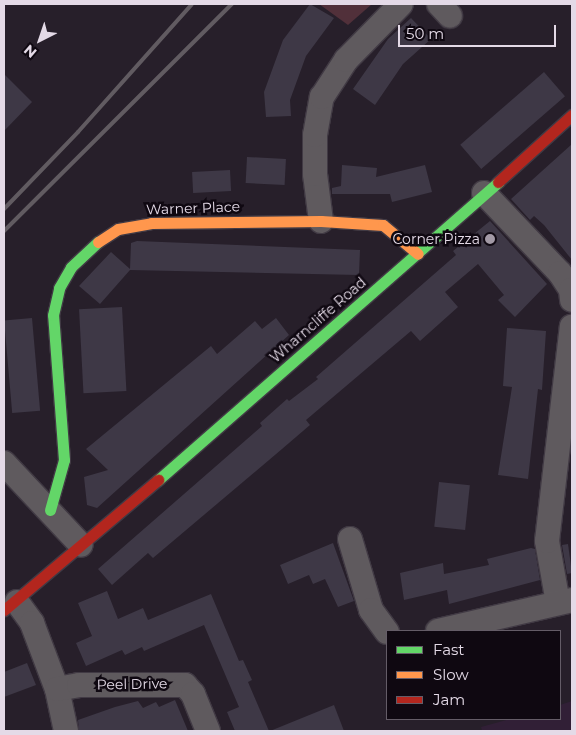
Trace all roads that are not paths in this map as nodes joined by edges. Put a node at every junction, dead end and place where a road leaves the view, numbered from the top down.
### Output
1 (401, 4) edge
2 (572, 115) edge
3 (484, 193) junction
4 (321, 221) junction
5 (418, 254) junction
6 (572, 300) edge
7 (572, 336) edge
8 (4, 463) edge
9 (50, 510) junction
10 (350, 539) dead end
11 (82, 545) junction
12 (565, 601) edge
13 (10, 606) edge
14 (442, 630) edge
15 (386, 631) edge
16 (57, 689) junction
17 (66, 731) edge
18 (208, 731) edge

1 - 4 street
2 - 3 main road, Wharncliffe Road
3 - 5 main road, Wharncliffe Road
3 - 6 street
4 - 5 main road, Warner Place
4 - 9 main road, Warner Place
5 - 11 main road, Wharncliffe Road
7 - 12 street
8 - 9 street
9 - 11 street
10 - 15 street
11 - 13 main road, Wharncliffe Road
12 - 14 street
13 - 16 street
16 - 17 street
16 - 18 street, Peel Drive

